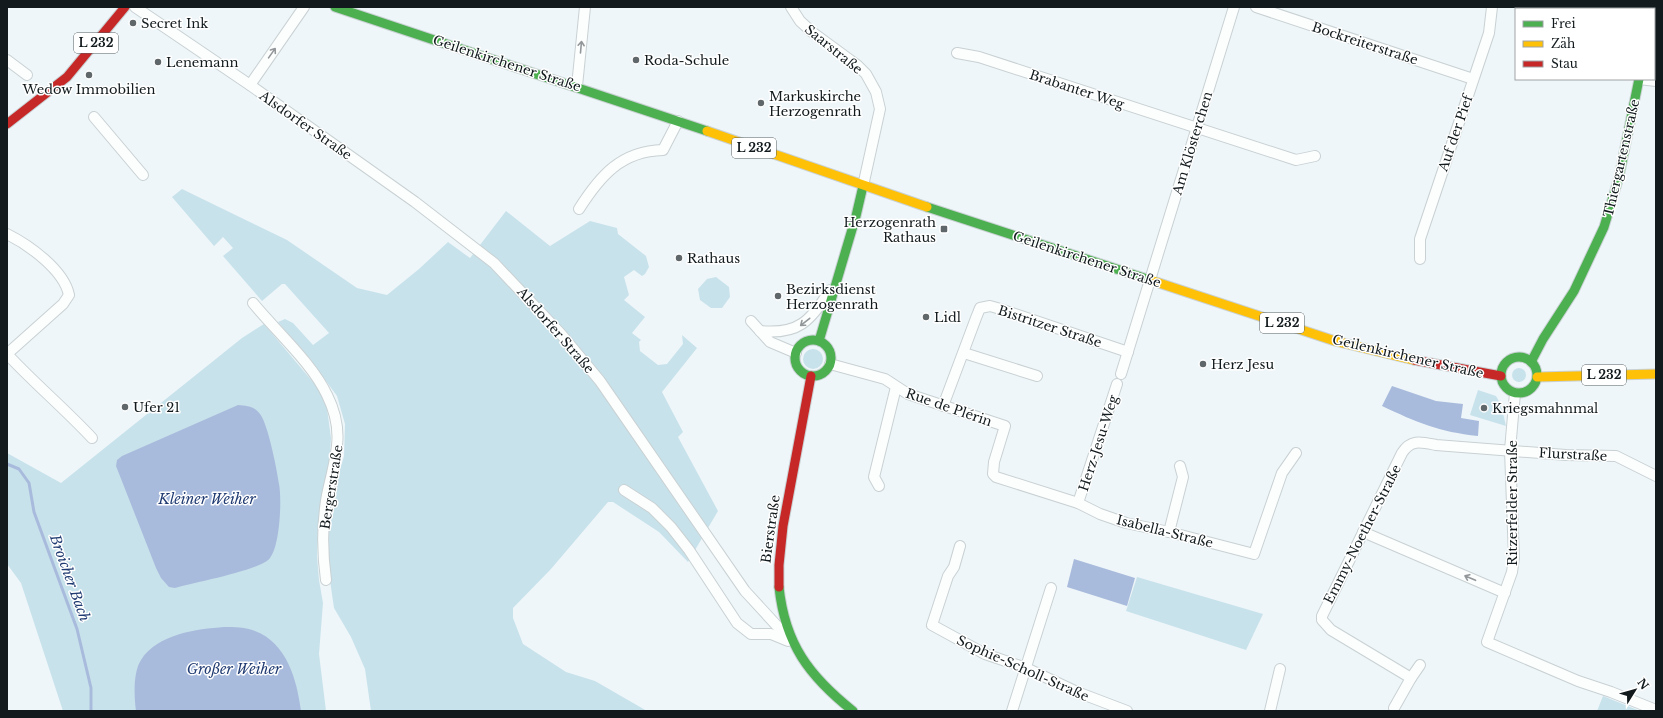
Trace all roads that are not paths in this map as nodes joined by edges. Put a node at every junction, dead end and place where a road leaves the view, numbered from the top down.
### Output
1 (125, 7) edge
2 (135, 7) edge
3 (304, 7) edge
4 (585, 7) edge
5 (791, 7) edge
6 (1234, 7) edge
7 (1256, 7) edge
8 (1492, 7) edge
9 (339, 8) edge
10 (957, 54) dead end
11 (7, 60) edge
12 (27, 75) dead end
13 (1473, 79) junction
14 (1639, 80) edge
15 (250, 85) junction
16 (577, 86) junction
17 (94, 117) dead end
18 (678, 121) junction
19 (7, 124) edge
20 (1196, 129) junction
21 (1315, 156) dead end
22 (143, 175) dead end
23 (863, 186) junction
24 (579, 209) dead end
25 (7, 234) edge
26 (1420, 259) dead end
27 (837, 280) junction
28 (1151, 280) junction
29 (253, 303) dead end
30 (751, 322) dead end
31 (760, 331) junction
32 (819, 341) junction
33 (1128, 352) junction
34 (796, 353) junction
35 (964, 353) junction
36 (7, 354) edge
37 (1531, 362) junction
38 (830, 364) junction
39 (1656, 374) edge
40 (811, 376) junction
41 (1037, 376) dead end
42 (1501, 376) junction
43 (1537, 377) junction
44 (896, 387) junction
45 (1515, 393) junction
46 (944, 406) junction
47 (92, 438) dead end
48 (1510, 450) junction
49 (1296, 453) dead end
50 (1180, 466) dead end
51 (1656, 476) edge
52 (878, 486) dead end
53 (624, 490) dead end
54 (1078, 503) junction
55 (1168, 532) junction
56 (1363, 532) junction
57 (960, 546) dead end
58 (326, 580) dead end
59 (1051, 588) dead end
60 (1505, 593) junction
61 (793, 643) junction
62 (1420, 665) dead end
63 (1026, 668) junction
64 (1280, 669) dead end
65 (1411, 678) junction
66 (1394, 708) dead end
67 (1656, 710) edge
68 (853, 711) edge
69 (1012, 711) edge
70 (1127, 711) edge
71 (1270, 711) edge

1 - 19 main road, L 232
2 - 15 street, Alsdorfer Straße
15 -> 3 street, Alsdorfer Straße
16 -> 4 street
5 - 23 street, Saarstraße
6 - 20 street, Am Klösterchen
7 - 13 street, Bockreiterstraße
8 - 13 street, Auf der Pief
9 - 16 main road, Geilenkirchener Straße / L 232
10 - 20 street, Brabanter Weg
11 - 12 street
13 - 26 street, Auf der Pief
14 - 37 main road, Thiergartenstraße
15 - 61 street, Alsdorfer Straße
16 - 18 main road, Geilenkirchener Straße / L 232
17 - 22 street
18 - 23 main road, Geilenkirchener Straße / L 232
18 - 24 street
20 - 21 street, Brabanter Weg
20 - 28 street, Am Klösterchen
23 - 27 main road
23 - 28 main road, Geilenkirchener Straße / L 232
25 - 36 street
27 -> 31 street
27 - 32 main road
28 - 33 street, Herz-Jesu-Weg
28 - 42 main road, Geilenkirchener Straße / L 232
29 - 58 street, Bergerstraße
30 - 31 street
31 - 34 street
32 - 34 main road
32 - 38 main road
33 - 35 street, Bistritzer Straße
33 - 54 street, Herz-Jesu-Weg
34 - 40 main road
35 - 41 street
35 - 46 street, Bistritzer Straße
36 - 47 street
37 - 42 main road
37 - 43 main road
38 - 40 main road
38 - 44 street, Rue de Plérin
39 - 43 main road, L 232
40 - 61 main road, Bierstraße
42 - 45 main road
43 - 45 main road
44 - 46 street, Rue de Plérin
44 - 52 street
45 - 48 street, Ritzerfelder Straße
46 - 54 street, Rue de Plérin
48 - 51 street, Flurstraße
48 - 56 street, Emmy-Noether-Straße
48 - 60 street, Ritzerfelder Straße
49 - 55 street, Isabella-Straße
50 - 55 street
53 - 61 street
54 - 55 street, Isabella-Straße
60 -> 56 street
56 - 65 street, Emmy-Noether-Straße
57 - 63 street, Sophie-Scholl-Straße
59 - 63 street
60 - 67 street, Ritzerfelder Straße
61 - 68 main road, Bierstraße
62 - 65 street
63 - 69 street
63 - 70 street, Sophie-Scholl-Straße
64 - 71 street
65 - 66 street

